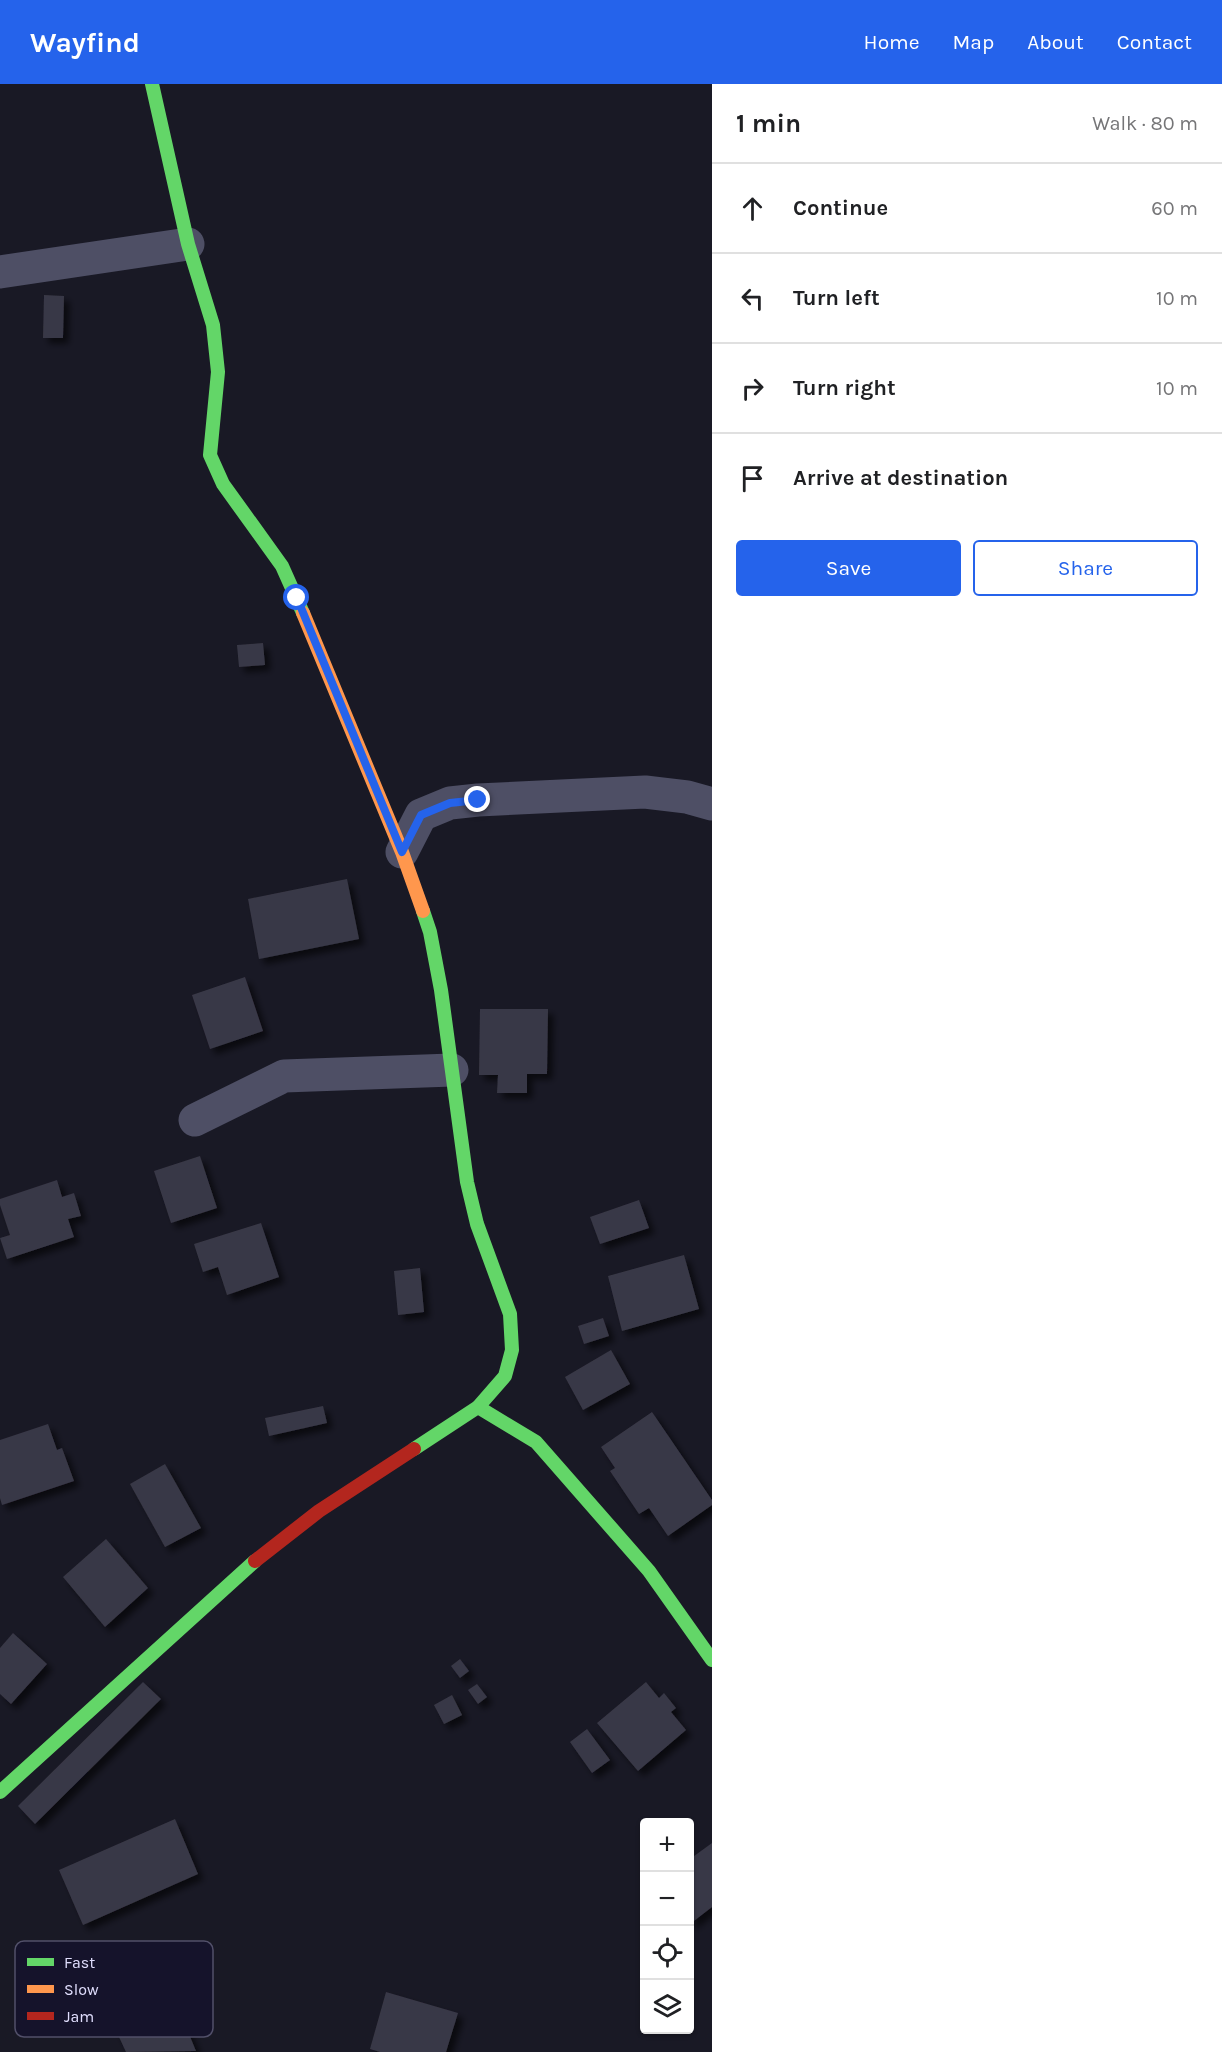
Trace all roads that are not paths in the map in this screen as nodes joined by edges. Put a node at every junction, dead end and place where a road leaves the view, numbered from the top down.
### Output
1 (152, 84) edge
2 (188, 244) junction
3 (0, 272) edge
4 (712, 804) edge
5 (402, 852) junction
6 (452, 1070) junction
7 (195, 1120) dead end
8 (478, 1407) junction
9 (712, 1660) edge
10 (0, 1792) edge

1 - 2 street
2 - 3 street
2 - 5 street
4 - 5 street
5 - 6 street
6 - 7 street
6 - 8 street
8 - 9 street
8 - 10 street

